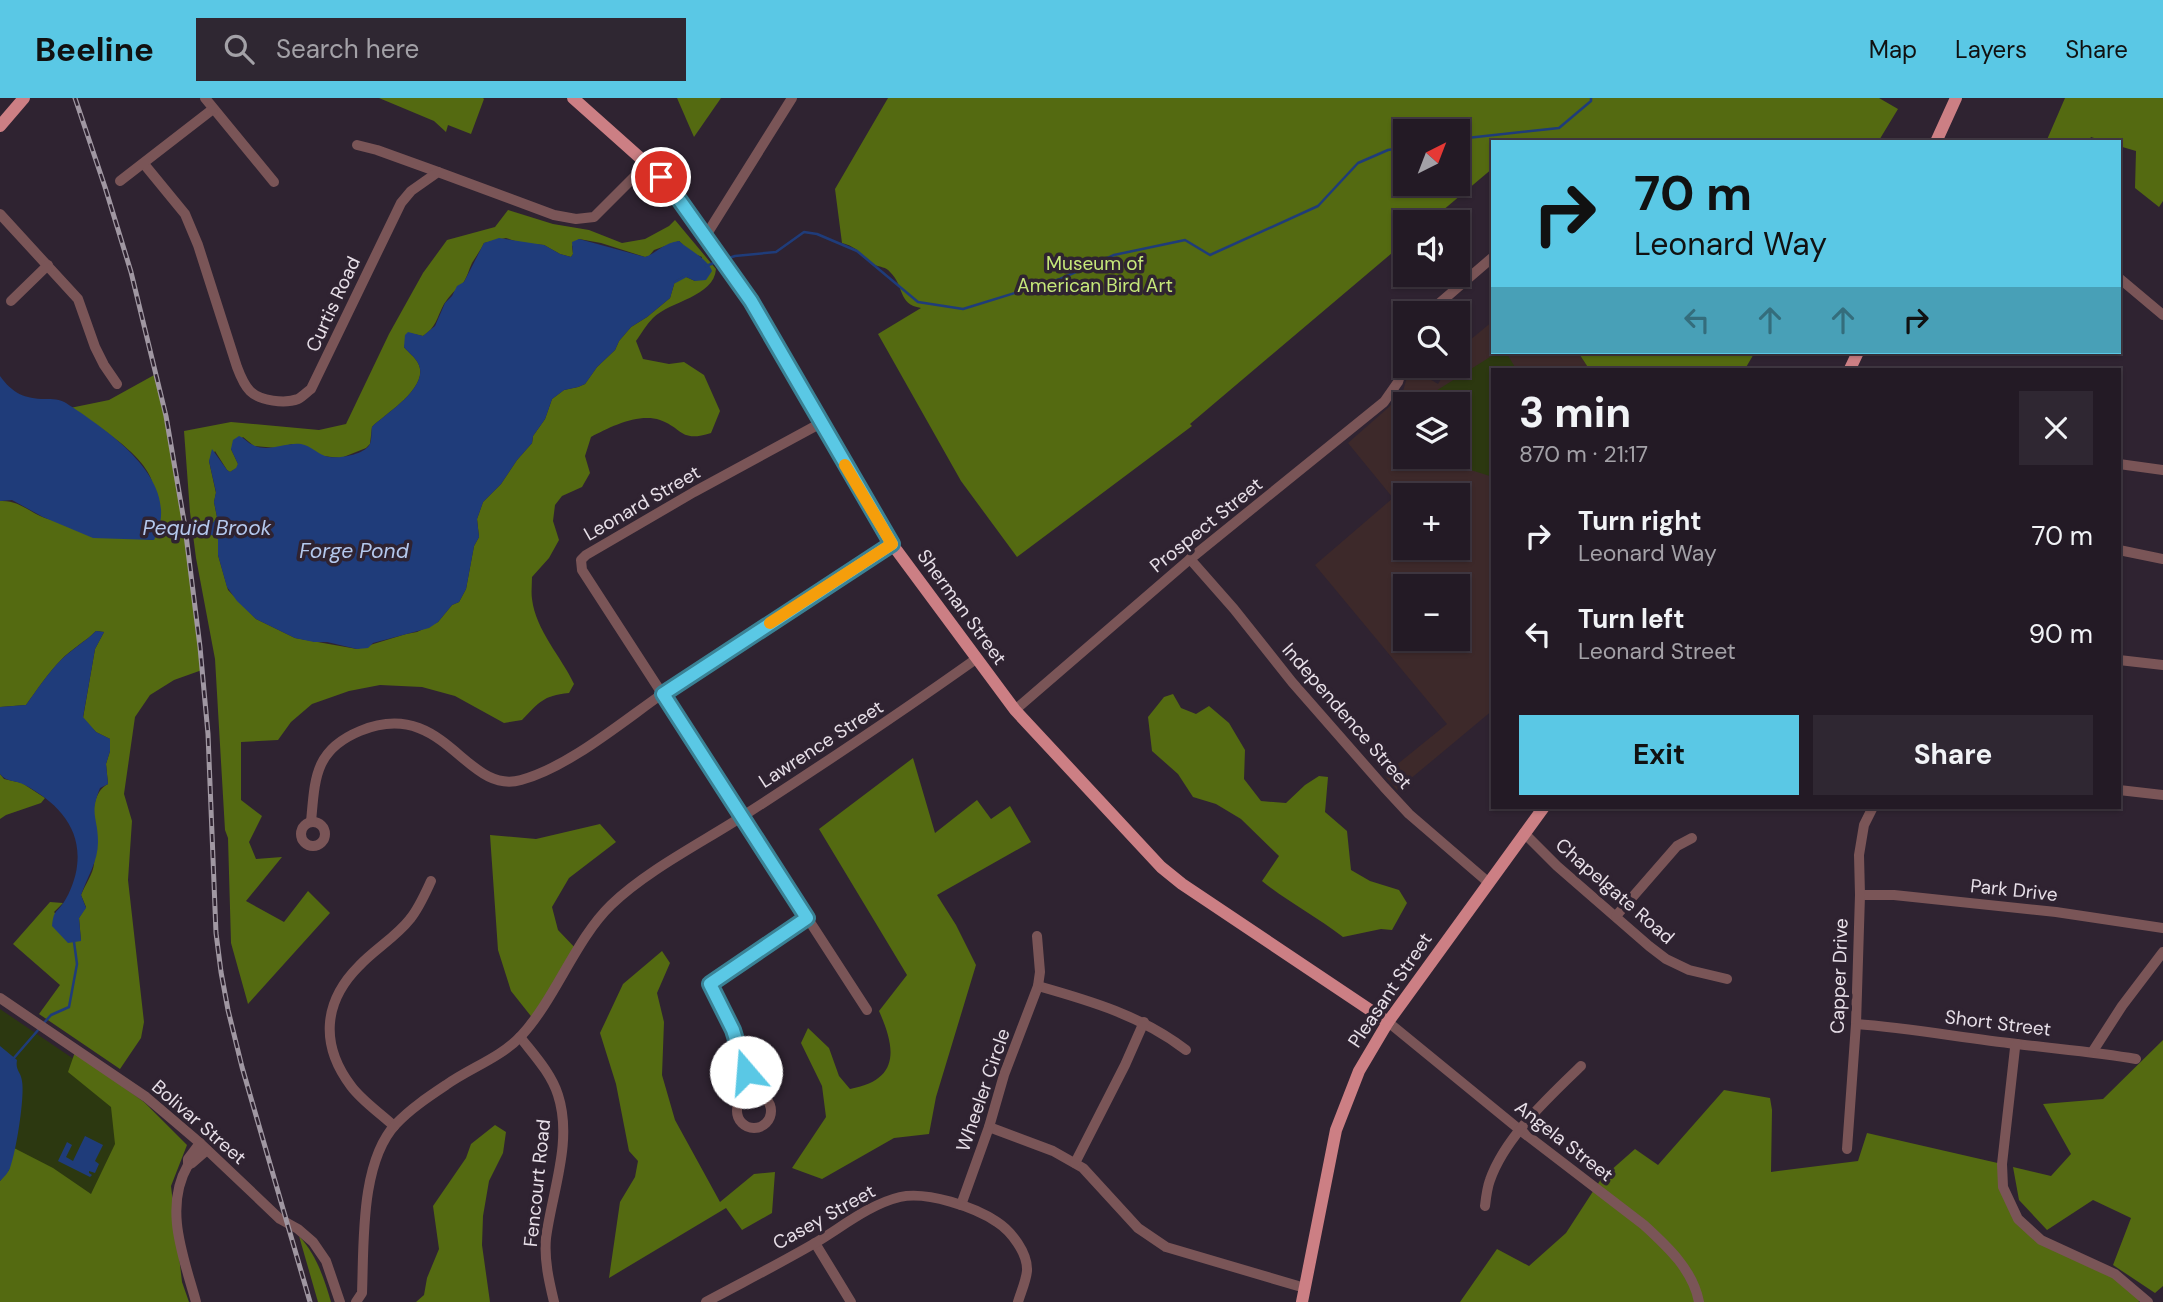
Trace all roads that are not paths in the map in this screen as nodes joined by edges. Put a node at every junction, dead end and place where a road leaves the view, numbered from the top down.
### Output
1 (24, 98) edge
2 (205, 98) edge
3 (573, 98) edge
4 (792, 98) edge
5 (1956, 98) edge
6 (213, 109) junction
7 (0, 126) edge
8 (1937, 140) edge
9 (357, 145) dead end
10 (144, 164) junction
11 (647, 164) junction
12 (438, 172) junction
13 (120, 181) dead end
14 (274, 182) dead end
15 (0, 214) edge
16 (705, 237) junction
17 (1491, 259) edge
18 (48, 265) junction
19 (2121, 280) edge
20 (11, 301) dead end
21 (1443, 301) edge
22 (2163, 315) edge
23 (1399, 378) edge
24 (117, 384) dead end
25 (821, 424) junction
26 (2121, 464) edge
27 (2163, 470) edge
28 (892, 544) junction
29 (2121, 550) edge
30 (1190, 559) junction
31 (2163, 559) edge
32 (976, 659) junction
33 (2121, 660) edge
34 (2163, 665) edge
35 (663, 694) junction
36 (1015, 710) junction
37 (2121, 790) edge
38 (2163, 795) edge
39 (1543, 809) edge
40 (1872, 809) edge
41 (742, 817) junction
42 (311, 822) dead end
43 (1524, 834) junction
44 (1692, 838) dead end
45 (431, 881) dead end
46 (1489, 883) junction
47 (1860, 895) junction
48 (1616, 916) junction
49 (807, 918) junction
50 (2163, 928) edge
51 (1037, 936) dead end
52 (2163, 953) edge
53 (1727, 979) dead end
54 (1038, 986) junction
55 (0, 998) edge
56 (867, 1010) dead end
57 (1144, 1022) junction
58 (1388, 1022) junction
59 (1856, 1024) junction
60 (520, 1037) junction
61 (2017, 1044) junction
62 (1186, 1049) dead end
63 (2093, 1051) junction
64 (2136, 1059) dead end
65 (1581, 1066) dead end
66 (753, 1094) dead end
67 (394, 1126) junction
68 (989, 1127) junction
69 (1520, 1130) junction
70 (203, 1147) junction
71 (1847, 1149) dead end
72 (1075, 1163) junction
73 (961, 1205) junction
74 (1485, 1206) dead end
75 (815, 1243) junction
76 (1305, 1288) junction
77 (196, 1302) edge
78 (340, 1302) edge
79 (356, 1302) edge
80 (554, 1302) edge
81 (706, 1302) edge
82 (850, 1302) edge
83 (1018, 1302) edge
84 (1302, 1302) edge
85 (1699, 1302) edge
86 (2148, 1302) edge

1 - 7 main road
2 - 6 street
3 - 11 main road, Sherman Street
4 - 16 street
5 - 8 main road
6 - 10 street
6 - 14 street
9 - 12 street
10 - 12 street, Curtis Road
10 - 13 street
11 - 12 street
11 - 16 main road, Sherman Street
15 - 18 street
16 - 25 main road, Sherman Street
17 - 21 street
18 - 20 street
18 - 24 street
19 - 22 street
23 - 30 street, Prospect Street
25 - 28 main road, Sherman Street
25 - 35 street, Leonard Street
26 - 27 street
28 - 32 main road, Sherman Street
28 - 35 street
29 - 31 street
30 - 36 street, Prospect Street
30 - 46 street, Independence Street
32 - 36 main road, Sherman Street
32 - 41 street, Lawrence Street
33 - 34 street
35 - 41 street, Leonard Street
35 - 42 street
36 - 58 main road, Sherman Street
37 - 38 street
39 - 43 main road, Pleasant Street
40 - 47 street, Capper Drive
41 - 49 street, Leonard Street
41 - 60 street, Lawrence Street
43 - 46 main road, Pleasant Street
43 - 48 street, Chapelgate Road
44 - 48 street
45 - 67 street
46 - 58 main road, Pleasant Street
47 - 50 street, Park Drive
47 - 59 street, Capper Drive
48 - 53 street, Chapelgate Road
49 - 56 street, Leonard Street
49 - 66 street
51 - 54 street, Wheeler Circle
52 - 63 street
54 - 57 street
54 - 68 street, Wheeler Circle
55 - 70 street, Bolivar Street
57 - 62 street
57 - 72 street
58 - 69 street, Angela Street
58 - 76 main road, Pleasant Street
59 - 61 street, Short Street
59 - 71 street, Capper Drive
60 - 67 street, Lawrence Street
60 - 80 street, Fencourt Road
61 - 63 street, Short Street
61 - 86 street
63 - 64 street, Short Street
65 - 69 street
67 - 79 street, Lawrence Street
68 - 72 street
68 - 73 street, Wheeler Circle
69 - 74 street
69 - 85 street, Angela Street
70 - 77 street
70 - 78 street, Bolivar Street
72 - 76 street
73 - 75 street, Casey Street
73 - 83 street, Casey Street
75 - 81 street, Casey Street
75 - 82 street
76 - 84 main road, Pleasant Street

